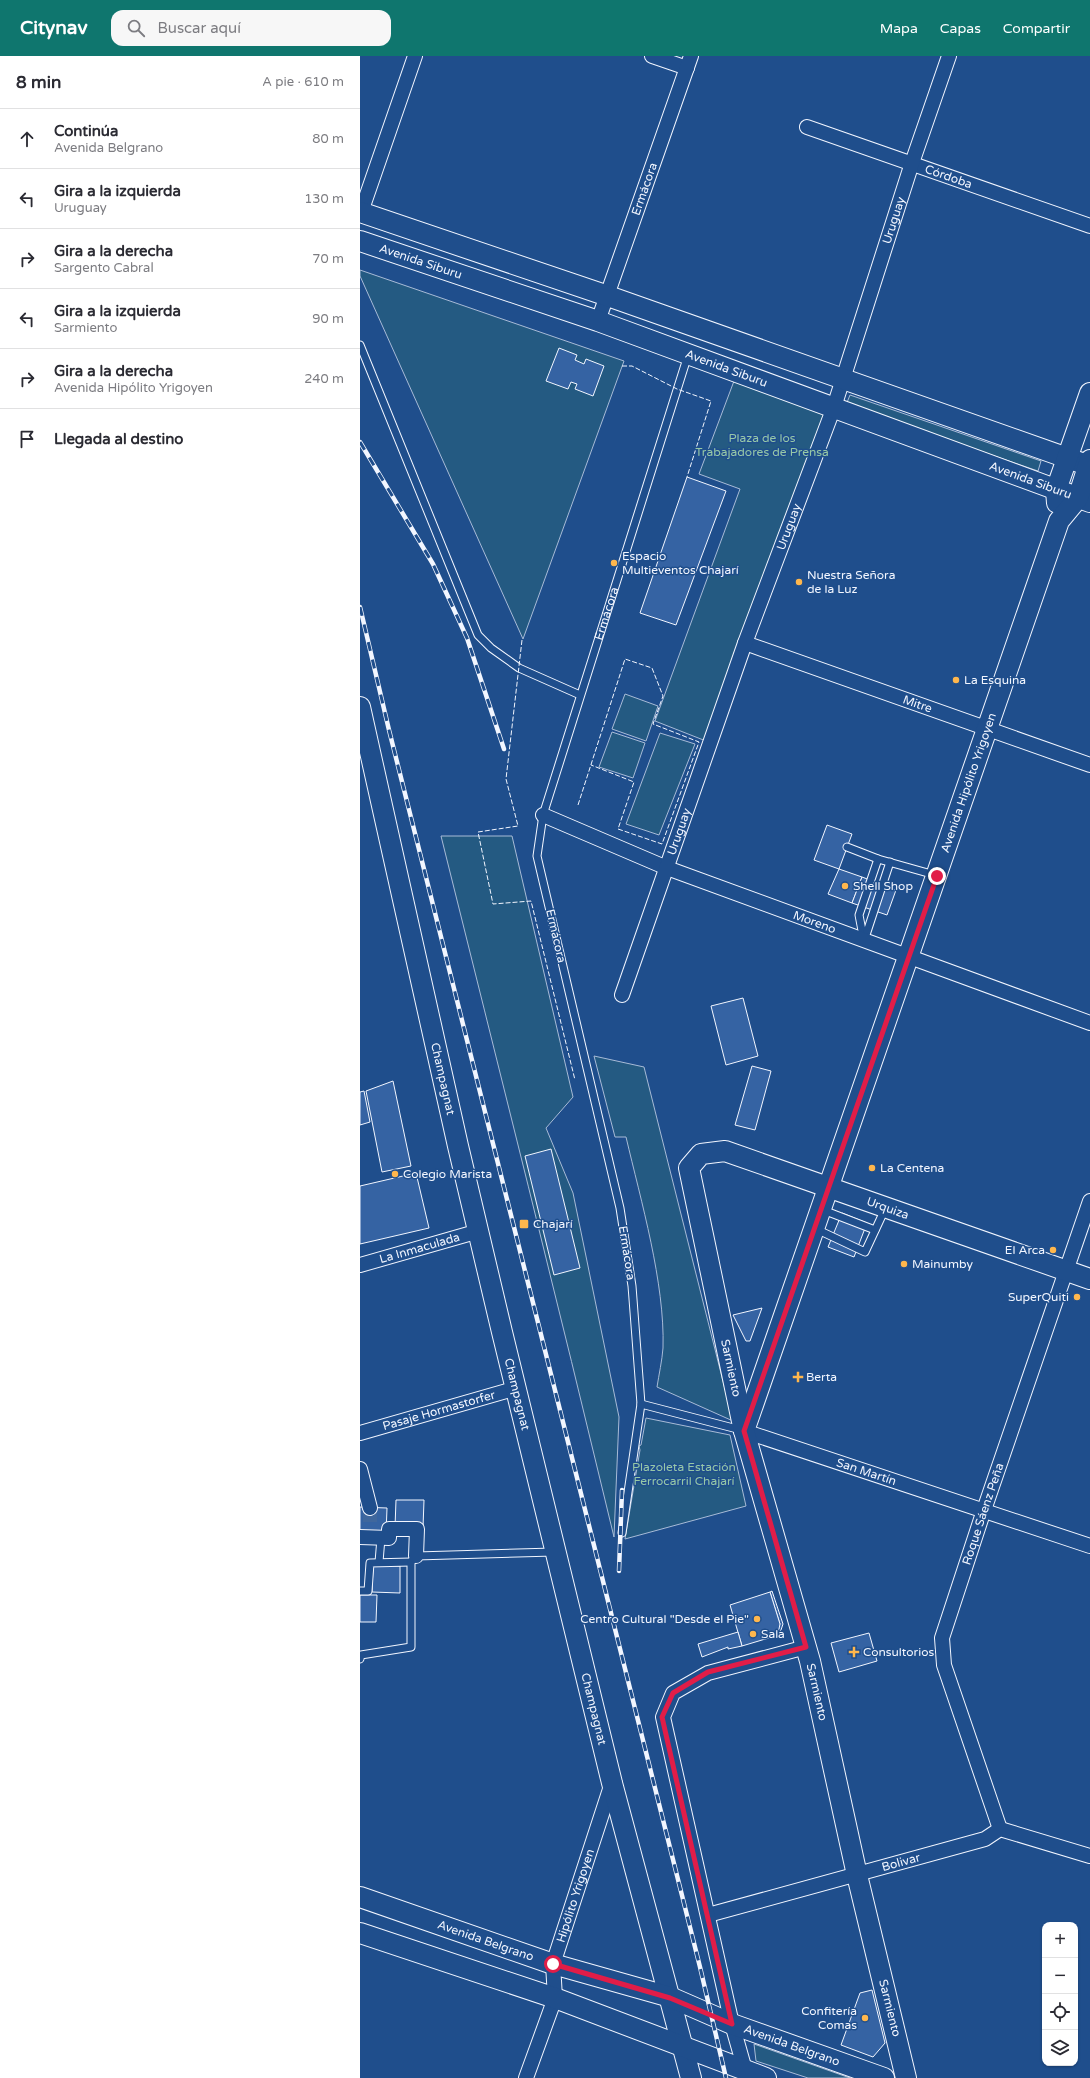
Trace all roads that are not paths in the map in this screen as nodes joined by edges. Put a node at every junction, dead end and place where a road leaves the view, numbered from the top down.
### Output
1 (416, 56) edge
2 (652, 56) edge
3 (949, 56) edge
4 (689, 62) edge
5 (806, 127) dead end
6 (912, 164) junction
7 (360, 213) edge
8 (1090, 226) edge
9 (360, 241) edge
10 (608, 296) junction
11 (598, 321) junction
12 (360, 345) edge
13 (688, 355) junction
14 (843, 380) junction
15 (1090, 393) edge
16 (834, 407) junction
17 (1067, 459) junction
18 (1089, 464) edge
19 (1056, 490) junction
20 (1084, 500) edge
21 (1059, 520) junction
22 (745, 644) junction
23 (580, 695) junction
24 (360, 707) edge
25 (988, 728) junction
26 (363, 729) edge
27 (1090, 765) edge
28 (543, 815) junction
29 (847, 847) dead end
30 (878, 859) junction
31 (890, 862) junction
32 (667, 868) junction
33 (937, 876) junction
34 (864, 941) junction
35 (909, 958) junction
36 (622, 995) dead end
37 (1090, 1023) edge
38 (689, 1168) joint
39 (828, 1186) junction
40 (1090, 1201) edge
41 (886, 1207) junction
42 (820, 1209) junction
43 (814, 1228) junction
44 (875, 1230) junction
45 (479, 1231) junction
46 (360, 1265) edge
47 (1066, 1271) junction
48 (1090, 1279) edge
49 (517, 1388) junction
50 (641, 1404) junction
51 (744, 1431) junction
52 (360, 1433) edge
53 (360, 1469) edge
54 (370, 1508) tunnel mouth
55 (984, 1510) junction
56 (622, 1533) dead end
57 (371, 1537) edge
58 (1090, 1546) edge
59 (557, 1552) junction
60 (414, 1559) junction
61 (379, 1562) junction
62 (360, 1591) edge
63 (806, 1647) junction
64 (360, 1659) edge
65 (612, 1783) junction
66 (1000, 1829) junction
67 (1090, 1856) edge
68 (857, 1875) junction
69 (360, 1897) edge
70 (708, 1915) junction
71 (360, 1933) edge
72 (553, 1964) junction
73 (555, 1998) junction
74 (670, 1998) junction
75 (732, 2024) junction
76 (683, 2045) junction
77 (746, 2075) edge
78 (526, 2078) edge
79 (691, 2078) edge
80 (766, 2078) edge
81 (884, 2078) edge
82 (906, 2078) edge

1 - 7 street
2 - 4 street
3 - 6 street, Uruguay
4 - 10 street, Ermácora
5 - 6 street, Córdoba
6 - 8 street, Córdoba
6 - 14 street, Uruguay
7 - 10 street
9 - 11 street, Avenida Siburu
10 - 11 street, Ermácora
10 - 14 street
11 - 13 street, Avenida Siburu
12 - 23 lane
13 - 16 street, Avenida Siburu
13 - 23 lane, Ermácora
14 - 16 street, Uruguay
14 - 17 street
15 - 17 street, Avenida Hipólito Yrigoyen
16 - 19 street, Avenida Siburu
16 - 22 street, Uruguay
17 - 18 street
17 - 19 street, Avenida Hipólito Yrigoyen
18 - 20 street, Avenida Hipólito Yrigoyen
19 - 20 street, Avenida Siburu
19 - 21 street, Avenida Hipólito Yrigoyen
20 - 21 street, Avenida Hipólito Yrigoyen
21 - 25 street, Avenida Hipólito Yrigoyen
22 - 25 street, Mitre
22 - 32 street, Uruguay
23 - 28 lane, Ermácora
24 - 26 street, Champagnat
25 - 27 street, Mitre
25 - 33 street, Avenida Hipólito Yrigoyen
26 - 45 street, Champagnat
28 - 32 street, Moreno
28 - 50 lane, Ermácora
29 - 30 lane
30 - 31 lane
30 - 34 lane
31 - 33 lane
31 - 34 lane
32 - 34 street, Moreno
32 - 36 street, Uruguay
33 - 35 street, Avenida Hipólito Yrigoyen
34 - 35 street, Moreno
35 - 37 street, Moreno
35 - 39 street, Avenida Hipólito Yrigoyen
38 - 39 street, Urquiza
38 - 51 street, Sarmiento
39 - 41 street, Urquiza
39 - 42 street, Avenida Hipólito Yrigoyen
40 - 47 street, Roque Sáenz Peña
41 - 44 lane
41 - 47 street, Urquiza
42 - 43 street, Avenida Hipólito Yrigoyen
42 - 44 lane
43 - 44 lane
43 - 51 street, Avenida Hipólito Yrigoyen
45 - 46 street, La Inmaculada
45 - 49 street, Champagnat
47 - 48 street, Urquiza
47 - 55 street, Roque Sáenz Peña
49 - 52 street, Pasaje Hormastorfer
49 - 59 street, Champagnat
50 - 51 lane, San Martín
50 - 56 lane, Ermácora
51 - 55 street, San Martín
51 - 63 street, Sarmiento
53 - 54 street
55 - 58 street, San Martín
55 - 66 street, Roque Sáenz Peña
57 - 60 street
57 - 61 lane
59 - 60 lane
59 - 65 street, Champagnat
60 - 61 lane
60 - 64 lane
61 - 62 lane
63 - 68 street, Sarmiento
63 - 70 street
65 - 72 street, Hipólito Yrigoyen
65 - 74 street, Champagnat
66 - 67 street
66 - 68 street, Bolivar
68 - 70 street, Bolivar
68 - 82 street, Sarmiento
69 - 72 street, Avenida Belgrano
70 - 75 street
71 - 73 street
72 - 73 street, Hipólito Yrigoyen
72 - 74 street, Avenida Belgrano
73 - 76 street
73 - 78 street, Hipólito Yrigoyen
74 - 75 street, Avenida Belgrano
74 - 76 street, Champagnat
75 - 77 street
75 - 81 street, Avenida Belgrano
76 - 77 street
76 - 79 street, Champagnat
77 - 80 street

